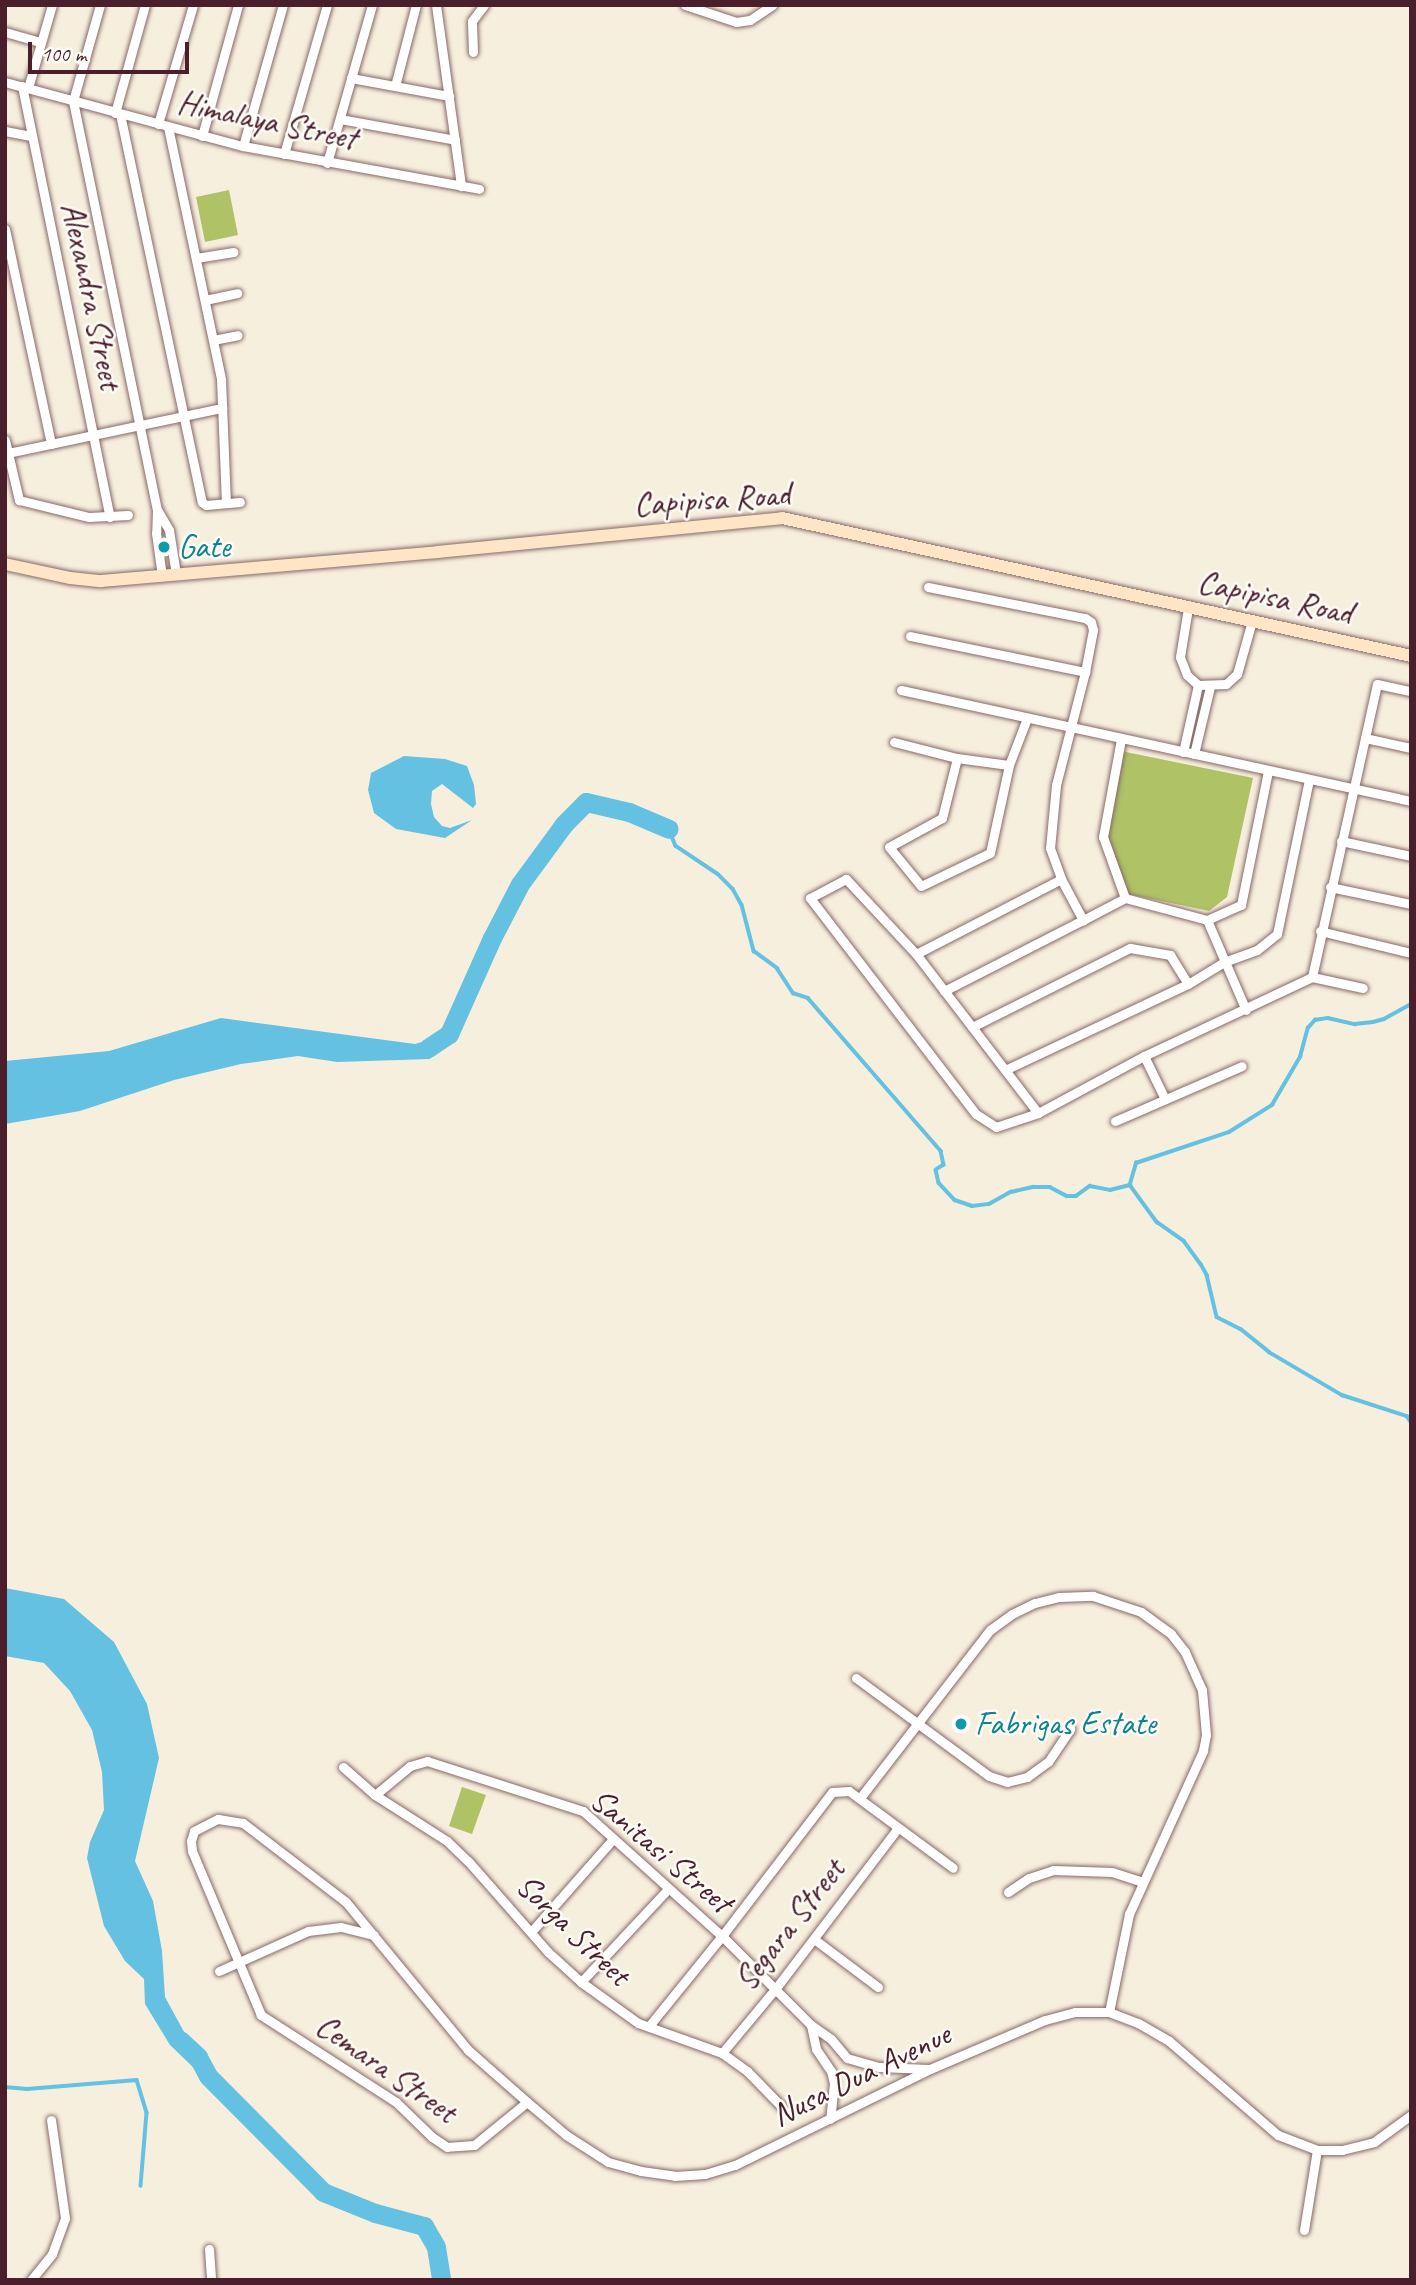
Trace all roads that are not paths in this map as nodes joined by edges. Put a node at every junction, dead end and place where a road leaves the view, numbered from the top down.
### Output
1 (52, 5) edge
2 (100, 5) edge
3 (145, 5) edge
4 (193, 5) edge
5 (238, 5) edge
6 (283, 5) edge
7 (327, 5) edge
8 (372, 5) edge
9 (416, 5) edge
10 (436, 5) edge
11 (484, 5) edge
12 (685, 5) edge
13 (772, 5) edge
14 (5, 32) edge
15 (41, 42) junction
16 (473, 52) dead end
17 (351, 78) junction
18 (5, 82) edge
19 (395, 86) junction
20 (25, 87) junction
21 (449, 96) junction
22 (73, 101) junction
23 (118, 113) junction
24 (340, 120) junction
25 (158, 124) junction
26 (168, 127) junction
27 (5, 131) edge
28 (30, 135) junction
29 (202, 136) junction
30 (455, 141) junction
31 (243, 146) junction
32 (284, 154) junction
33 (327, 163) junction
34 (461, 186) junction
35 (479, 189) dead end
36 (5, 229) edge
37 (234, 252) dead end
38 (196, 258) junction
39 (237, 293) dead end
40 (205, 300) junction
41 (238, 335) dead end
42 (214, 340) junction
43 (222, 408) junction
44 (183, 416) junction
45 (141, 425) junction
46 (93, 435) junction
47 (5, 440) edge
48 (51, 444) junction
49 (8, 453) junction
50 (240, 502) dead end
51 (226, 503) junction
52 (158, 510) junction
53 (128, 515) dead end
54 (110, 517) junction
55 (5, 565) edge
56 (176, 575) junction
57 (162, 576) junction
58 (928, 587) dead end
59 (1188, 608) junction
60 (1252, 621) junction
61 (910, 636) dead end
62 (1411, 656) edge
63 (1085, 673) junction
64 (1198, 685) junction
65 (1210, 687) junction
66 (901, 690) dead end
67 (1411, 691) edge
68 (1027, 718) junction
69 (1072, 727) junction
70 (1121, 738) junction
71 (1365, 738) junction
72 (894, 742) dead end
73 (1411, 748) edge
74 (1183, 752) junction
75 (1194, 754) junction
76 (957, 758) junction
77 (1009, 765) junction
78 (1268, 771) junction
79 (1309, 780) junction
80 (1353, 789) junction
81 (1411, 801) edge
82 (1341, 841) junction
83 (1411, 856) edge
84 (1061, 879) junction
85 (1330, 887) junction
86 (1125, 898) junction
87 (1411, 904) edge
88 (1083, 920) junction
89 (1207, 920) junction
90 (1320, 931) junction
91 (1411, 953) edge
92 (916, 954) junction
93 (1224, 962) junction
94 (1312, 977) junction
95 (1188, 984) junction
96 (1363, 988) dead end
97 (944, 991) junction
98 (1246, 1010) junction
99 (972, 1027) junction
100 (1144, 1056) junction
101 (1242, 1066) dead end
102 (1007, 1069) junction
103 (1165, 1099) junction
104 (1038, 1113) junction
105 (1115, 1122) dead end
106 (856, 1678) dead end
107 (917, 1723) junction
108 (1070, 1729) dead end
109 (343, 1767) dead end
110 (376, 1795) junction
111 (860, 1798) junction
112 (898, 1828) junction
113 (613, 1839) junction
114 (953, 1868) dead end
115 (1142, 1882) junction
116 (668, 1889) junction
117 (1008, 1892) dead end
118 (531, 1932) junction
119 (374, 1935) junction
120 (722, 1936) junction
121 (814, 1939) junction
122 (238, 1964) junction
123 (219, 1971) dead end
124 (581, 1982) junction
125 (878, 1987) dead end
126 (776, 1988) junction
127 (1109, 2012) junction
128 (811, 2025) junction
129 (649, 2026) junction
130 (722, 2053) junction
131 (847, 2058) junction
132 (930, 2069) junction
133 (831, 2071) junction
134 (527, 2102) junction
135 (781, 2106) dead end
136 (1411, 2115) edge
137 (830, 2119) junction
138 (51, 2120) dead end
139 (1317, 2150) junction
140 (1304, 2230) dead end
141 (209, 2249) dead end
142 (31, 2280) edge
143 (211, 2280) edge

1 - 15 street, Alexandra Street
2 - 22 street
3 - 23 street
4 - 25 street
5 - 29 street
6 - 31 street
7 - 32 street
8 - 17 street
9 - 19 street
10 - 21 street
11 - 16 street
12 - 13 street
14 - 15 street
15 - 20 street, Alexandra Street
17 - 19 street
17 - 24 street
18 - 20 street, Himalaya Street
19 - 21 street
20 - 22 street, Himalaya Street
20 - 28 street, Alexandra Street
21 - 30 street
22 - 23 street, Himalaya Street
22 - 45 street
23 - 25 street, Himalaya Street
23 - 44 street
24 - 30 street
24 - 33 street
25 - 26 street, Himalaya Street
26 - 29 street, Himalaya Street
26 - 38 street
27 - 28 street
28 - 46 street, Alexandra Street
29 - 31 street, Himalaya Street
30 - 34 street
31 - 32 street, Himalaya Street
32 - 33 street, Himalaya Street
33 - 34 street, Himalaya Street
34 - 35 street, Himalaya Street
36 - 48 street
37 - 38 street
38 - 40 street
39 - 40 street
40 - 42 street
41 - 42 street
42 - 43 street
43 - 44 street
43 - 51 street
44 - 45 street
44 - 51 street
45 - 46 street
45 - 52 street
46 - 48 street
46 - 54 street, Alexandra Street
47 - 49 street
48 - 49 street
49 - 54 street
50 - 51 street
52 - 56 street
52 - 57 street
53 - 54 street
55 - 57 main road, Capipisa Road
56 - 57 main road, Capipisa Road
56 - 59 main road, Capipisa Road
58 - 63 street
59 - 60 main road, Capipisa Road
59 - 64 street
60 - 62 main road, Capipisa Road
60 - 65 street
61 - 63 street
63 - 69 street
64 - 65 street
64 - 74 street
65 - 75 street
66 - 68 street
67 - 71 street
68 - 69 street
68 - 77 street
69 - 70 street
69 - 84 street
70 - 74 street
70 - 86 street
71 - 73 street
71 - 80 street
72 - 76 street
74 - 75 street
75 - 78 street
76 - 77 street
76 - 77 street
78 - 79 street
78 - 89 street
79 - 80 street
79 - 93 street
80 - 81 street
80 - 82 street
82 - 83 street
82 - 85 street
84 - 88 street
84 - 92 street
85 - 87 street
85 - 90 street
86 - 88 street
86 - 89 street
88 - 97 street
89 - 93 street
90 - 91 street
90 - 94 street
92 - 97 street
92 - 104 street
93 - 95 street
93 - 98 street
94 - 96 street
94 - 98 street
95 - 99 street
95 - 102 street
97 - 99 street
98 - 100 street
99 - 102 street
100 - 103 street
100 - 104 street
101 - 103 street
102 - 104 street
103 - 105 street
106 - 107 street
107 - 108 street
107 - 111 street
107 - 115 street
109 - 110 street, Sorga Street
110 - 113 street, Sanitasi Street
110 - 118 street, Sorga Street
111 - 112 street
111 - 120 street
112 - 114 street
112 - 121 street, Segara Street
113 - 116 street, Sanitasi Street
113 - 118 street
115 - 117 street
115 - 127 street
116 - 120 street, Sanitasi Street
116 - 124 street
118 - 124 street, Sorga Street
119 - 122 street
119 - 122 street, Cemara Street
119 - 134 street, Nusa Dua Avenue
120 - 126 street, Sanitasi Street
120 - 129 street
121 - 125 street
121 - 126 street, Segara Street
122 - 123 street
122 - 134 street, Cemara Street
124 - 129 street, Sorga Street
126 - 128 street, Sanitasi Street
126 - 130 street, Segara Street
127 - 132 street, Nusa Dua Avenue
127 - 139 street, Nusa Dua Avenue
128 - 131 street, Sanitasi Street
128 - 133 street, Sanitasi Street
129 - 130 street, Sorga Street
130 - 135 street, Sorga Street
131 - 132 street
131 - 133 street
132 - 137 street, Nusa Dua Avenue
133 - 137 street, Sanitasi Street
134 - 137 street, Nusa Dua Avenue
136 - 139 street, Nusa Dua Avenue
138 - 142 street
139 - 140 street
141 - 143 street

